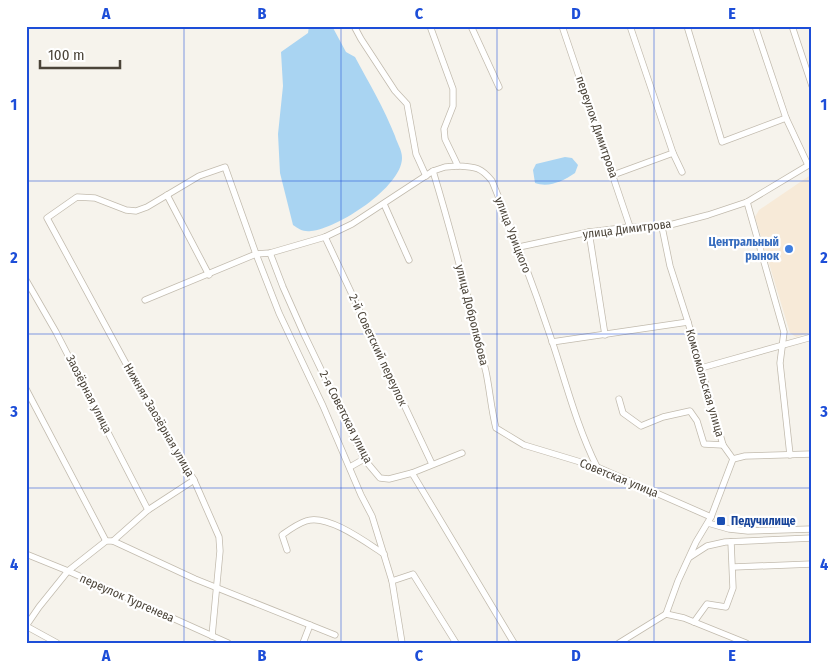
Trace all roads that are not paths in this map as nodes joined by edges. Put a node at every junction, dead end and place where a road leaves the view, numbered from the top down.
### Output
1 (354, 26) edge
2 (430, 26) edge
3 (471, 26) edge
4 (562, 26) edge
5 (630, 26) edge
6 (687, 26) edge
7 (755, 26) edge
8 (792, 26) edge
9 (812, 86) edge
10 (499, 87) dead end
11 (786, 118) junction
12 (673, 153) junction
13 (810, 164) edge
14 (458, 166) junction
15 (433, 171) junction
16 (682, 172) dead end
17 (613, 174) junction
18 (426, 176) junction
19 (167, 194) junction
20 (747, 202) junction
21 (384, 204) junction
22 (630, 227) junction
23 (662, 227) junction
24 (589, 232) junction
25 (324, 237) junction
26 (519, 247) junction
27 (270, 253) junction
28 (256, 254) junction
29 (409, 260) dead end
30 (209, 275) junction
31 (26, 280) edge
32 (145, 300) dead end
33 (688, 322) junction
34 (605, 335) junction
35 (812, 338) edge
36 (552, 342) junction
37 (782, 346) junction
38 (701, 368) junction
39 (26, 389) edge
40 (619, 399) dead end
41 (524, 445) joint
42 (722, 445) junction
43 (462, 453) dead end
44 (812, 454) edge
45 (790, 455) junction
46 (364, 459) junction
47 (733, 459) junction
48 (432, 464) junction
49 (350, 467) junction
50 (597, 467) junction
51 (412, 473) junction
52 (194, 480) junction
53 (148, 510) junction
54 (711, 516) junction
55 (708, 523) junction
56 (812, 529) edge
57 (812, 538) edge
58 (110, 541) junction
59 (730, 542) junction
60 (287, 550) dead end
61 (26, 554) edge
62 (384, 554) junction
63 (689, 558) junction
64 (812, 564) edge
65 (733, 567) junction
66 (68, 571) junction
67 (392, 581) junction
68 (217, 586) junction
69 (666, 614) junction
70 (694, 622) junction
71 (310, 625) junction
72 (26, 626) edge
73 (335, 635) dead end
74 (212, 636) junction
75 (57, 643) edge
76 (228, 643) edge
77 (303, 643) edge
78 (402, 643) edge
79 (456, 643) edge
80 (514, 643) edge
81 (619, 643) edge
82 (746, 643) edge

1 - 18 street
2 - 14 street
3 - 10 street
4 - 17 street, переулок Димитрова
5 - 12 street
6 - 11 street
7 - 11 street
8 - 9 street
11 - 13 street
12 - 16 street
12 - 17 street
13 - 20 street, улица Димитрова
14 - 15 street
14 - 26 street, улица Урицкого
15 - 18 street
15 - 41 street, улица Добролюбова
17 - 22 street, переулок Димитрова
18 - 21 street
19 - 28 street
19 - 30 street
19 - 52 street, Нижняя Заозёрная улица
20 - 23 street, улица Димитрова
20 - 37 street
21 - 25 street
21 - 29 street
22 - 23 street, улица Димитрова
22 - 24 street, улица Димитрова
23 - 33 street, Комсомольская улица
24 - 26 street, улица Димитрова
24 - 34 street
25 - 27 street
25 - 48 street, 2-й Советский переулок
26 - 36 street, улица Урицкого
27 - 28 street
27 - 46 street, 2-я Советская улица
28 - 30 street
28 - 49 street
30 - 32 street
31 - 53 street, Заозёрная улица
33 - 34 street
33 - 38 street, Комсомольская улица
34 - 36 street
35 - 37 street
36 - 50 street, улица Урицкого
37 - 38 street
37 - 45 street
38 - 42 street, Комсомольская улица
39 - 58 street
40 - 42 street
41 - 50 street, Советская улица
42 - 47 street, Комсомольская улица
43 - 48 street
44 - 45 street
45 - 47 street
46 - 49 street
46 - 51 street, 2-я Советская улица
47 - 54 street
48 - 51 street
49 - 62 street
50 - 54 street, Советская улица
51 - 80 street
52 - 53 street
52 - 68 street, Нижняя Заозёрная улица
53 - 58 street
54 - 55 street
55 - 56 street
55 - 63 street
57 - 59 street
58 - 66 street
58 - 68 street
59 - 63 street
59 - 65 street
60 - 62 street
61 - 66 street, переулок Тургенева
62 - 67 street
63 - 69 street
64 - 65 street
65 - 70 street
66 - 72 street
66 - 74 street, переулок Тургенева
67 - 78 street
67 - 79 street
68 - 71 street
68 - 74 street, Нижняя Заозёрная улица
69 - 70 street
69 - 81 street
70 - 82 street
71 - 73 street
71 - 77 street
72 - 75 street
74 - 76 street, переулок Тургенева

